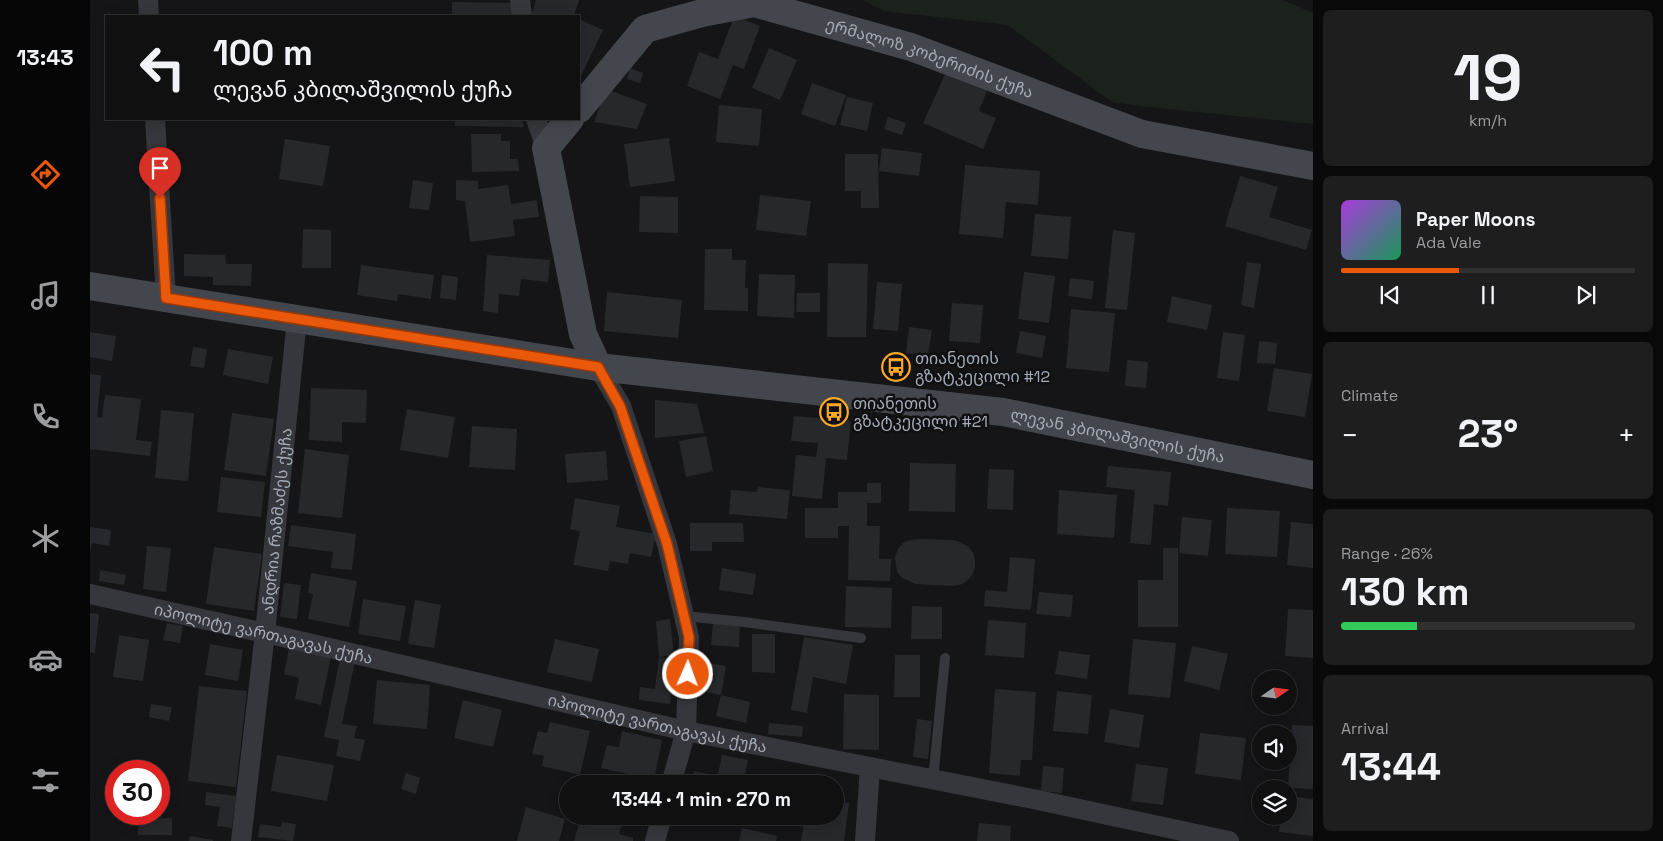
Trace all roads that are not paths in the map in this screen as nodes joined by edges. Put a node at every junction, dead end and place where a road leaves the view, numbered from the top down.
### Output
1 (148, 0) edge
2 (520, 0) edge
3 (149, 15) edge
4 (522, 15) edge
5 (580, 108) edge
6 (155, 120) edge
7 (536, 120) edge
8 (569, 120) edge
9 (546, 148) junction
10 (1313, 166) edge
11 (90, 286) edge
12 (166, 298) junction
13 (297, 319) junction
14 (598, 367) junction
15 (1313, 475) edge
16 (90, 594) edge
17 (684, 616) junction
18 (265, 633) junction
19 (861, 638) dead end
20 (945, 658) dead end
21 (686, 730) junction
22 (870, 767) junction
23 (674, 775) edge
24 (933, 780) junction
25 (659, 825) edge
26 (1172, 835) edge
27 (241, 841) edge
28 (655, 841) edge
29 (865, 841) edge
30 (1229, 841) edge

1 - 3 street
2 - 4 street
5 - 10 main road, ერმალოზ კობერიძის ქუჩა
6 - 12 street
7 - 9 street
8 - 9 main road
9 - 14 main road
11 - 12 main road, ლევან კბილაშვილის ქუჩა
12 - 13 main road, ლევან კბილაშვილის ქუჩა
13 - 14 main road, ლევან კბილაშვილის ქუჩა
13 - 18 street, ანდრია რაზმაძეს ქუჩა
14 - 15 main road, ლევან კბილაშვილის ქუჩა
14 - 17 street
16 - 18 street, იპოლიტე ვართაგავას ქუჩა
17 - 19 lane
17 - 21 street
18 - 21 street, იპოლიტე ვართაგავას ქუჩა
18 - 27 street, ანდრია რაზმაძეს ქუჩა
20 - 24 lane
21 - 22 street, იპოლიტე ვართაგავას ქუჩა
21 - 23 street
22 - 24 street, იპოლიტე ვართაგავას ქუჩა
22 - 29 street
24 - 26 street, იპოლიტე ვართაგავას ქუჩა
25 - 28 street
26 - 30 street, იპოლიტე ვართაგავას ქუჩა

